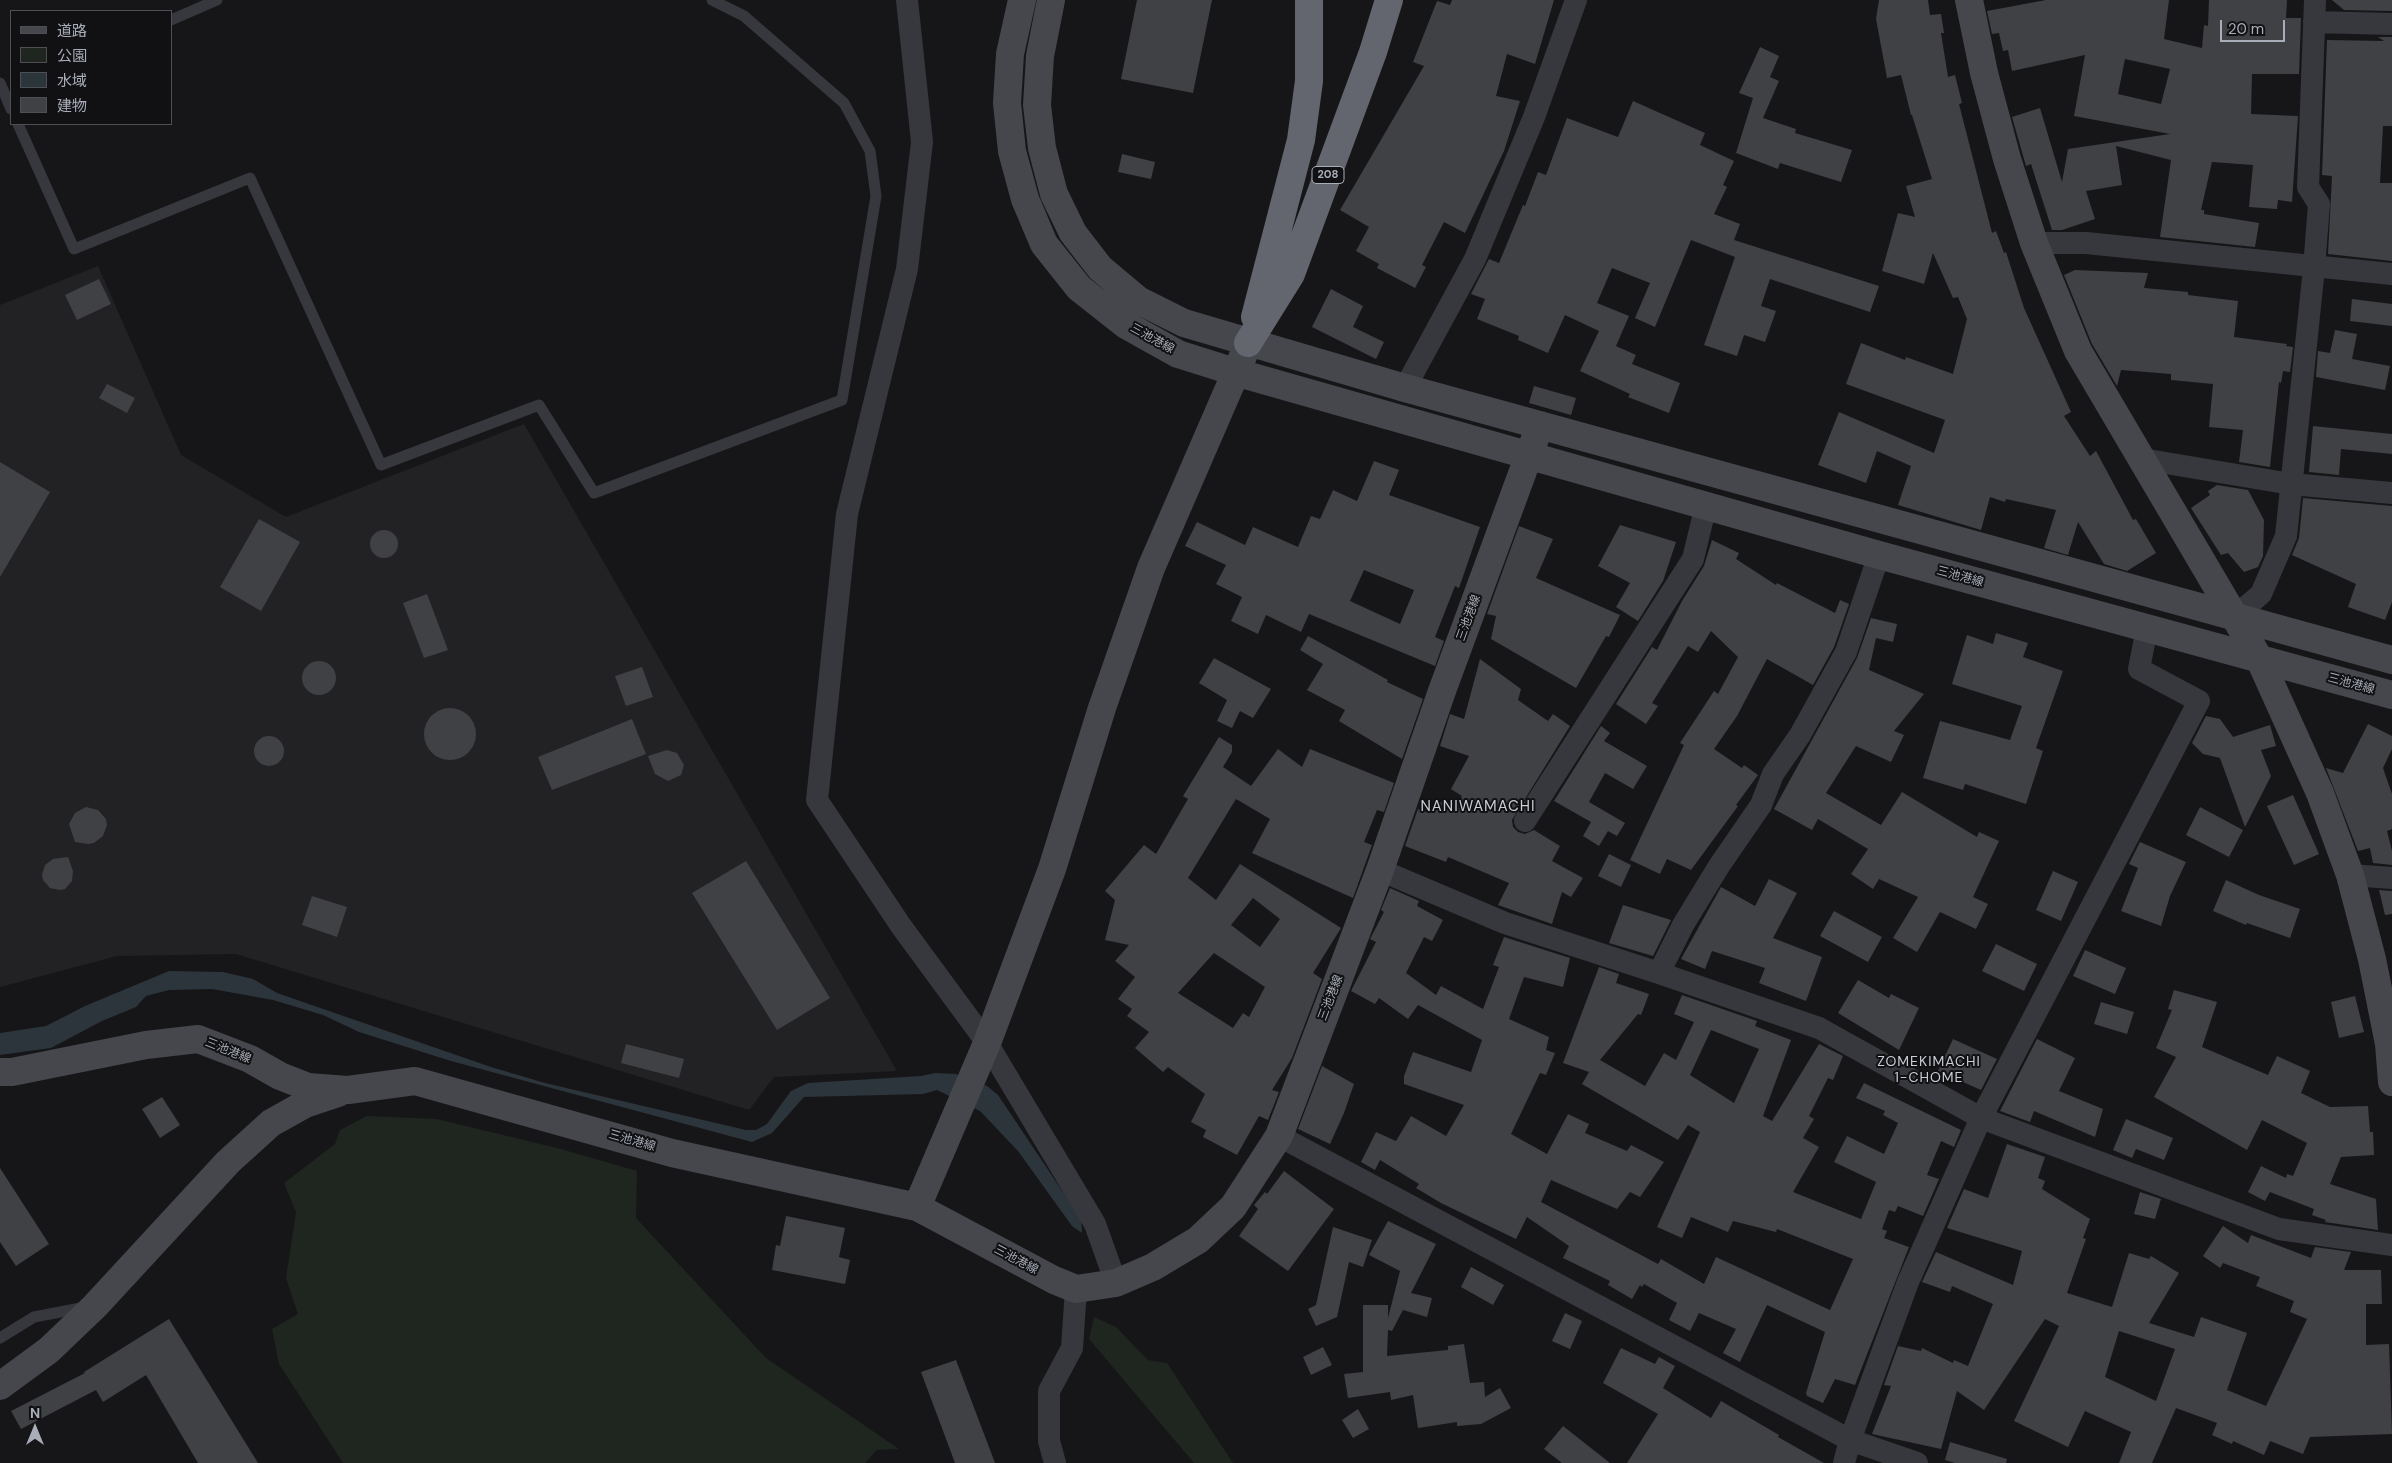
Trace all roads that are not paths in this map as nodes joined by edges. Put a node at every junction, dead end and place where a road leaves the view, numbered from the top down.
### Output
1 (217, 0) edge
2 (712, 0) edge
3 (907, 0) edge
4 (1022, 0) edge
5 (1051, 0) edge
6 (1309, 0) edge
7 (1389, 0) edge
8 (1576, 0) edge
9 (1969, 0) edge
10 (2314, 11) edge
11 (172, 20) edge
12 (2392, 24) edge
13 (5, 88) edge
14 (10, 106) edge
15 (18, 125) edge
16 (2034, 243) junction
17 (2314, 268) junction
18 (2392, 274) edge
19 (1248, 343) junction
20 (1235, 372) junction
21 (1405, 388) junction
22 (1540, 425) junction
23 (1530, 455) junction
24 (2142, 459) junction
25 (2291, 484) junction
26 (2392, 493) edge
27 (1706, 505) junction
28 (1879, 554) junction
29 (2234, 617) junction
30 (2147, 628) junction
31 (2260, 660) junction
32 (2392, 660) edge
33 (2392, 695) edge
34 (1524, 821) dead end
35 (1380, 870) junction
36 (2350, 875) junction
37 (2392, 878) edge
38 (1659, 973) junction
39 (987, 1043) junction
40 (2390, 1044) edge
41 (0, 1072) edge
42 (2392, 1082) edge
43 (348, 1090) junction
44 (1981, 1118) junction
45 (1278, 1136) junction
46 (916, 1207) junction
47 (2392, 1245) edge
48 (1116, 1283) junction
49 (1076, 1290) junction
50 (95, 1306) junction
51 (0, 1338) edge
52 (0, 1386) edge
53 (1850, 1440) junction
54 (1055, 1463) edge
55 (1844, 1463) edge
56 (1917, 1463) edge

1 - 11 lane
2 - 15 lane
3 - 39 street
4 - 20 main road, 三池港線
5 - 19 main road
6 - 19 highway, 208
7 - 19 highway, 208
8 - 21 street
9 - 16 main road
10 - 12 street
10 - 17 street
13 - 14 lane
16 - 17 street
16 - 24 main road
17 - 18 street
17 - 25 street
19 - 20 main road
19 - 21 main road
20 - 23 main road, 三池港線
20 - 39 main road
21 - 22 main road
22 - 23 main road, 三池港線
22 - 29 main road
23 - 27 main road, 三池港線
23 - 35 main road, 三池港線
24 - 25 street
24 - 29 main road
25 - 26 street
25 - 29 street
27 - 28 main road, 三池港線
27 - 34 street
28 - 30 main road, 三池港線
28 - 38 street
29 - 31 main road
29 - 32 main road
30 - 31 main road, 三池港線
30 - 44 street
31 - 33 main road, 三池港線
31 - 36 main road
35 - 38 street
35 - 45 main road, 三池港線
36 - 37 street
36 - 40 main road
38 - 44 street
39 - 46 main road
39 - 48 street
40 - 42 main road
41 - 43 main road, 三池港線
43 - 46 main road, 三池港線
43 - 50 main road
44 - 47 street
44 - 53 street
45 - 48 main road, 三池港線
45 - 53 street
46 - 49 main road, 三池港線
48 - 49 main road, 三池港線
49 - 54 street
50 - 51 lane
50 - 52 main road
53 - 55 street
53 - 56 street

